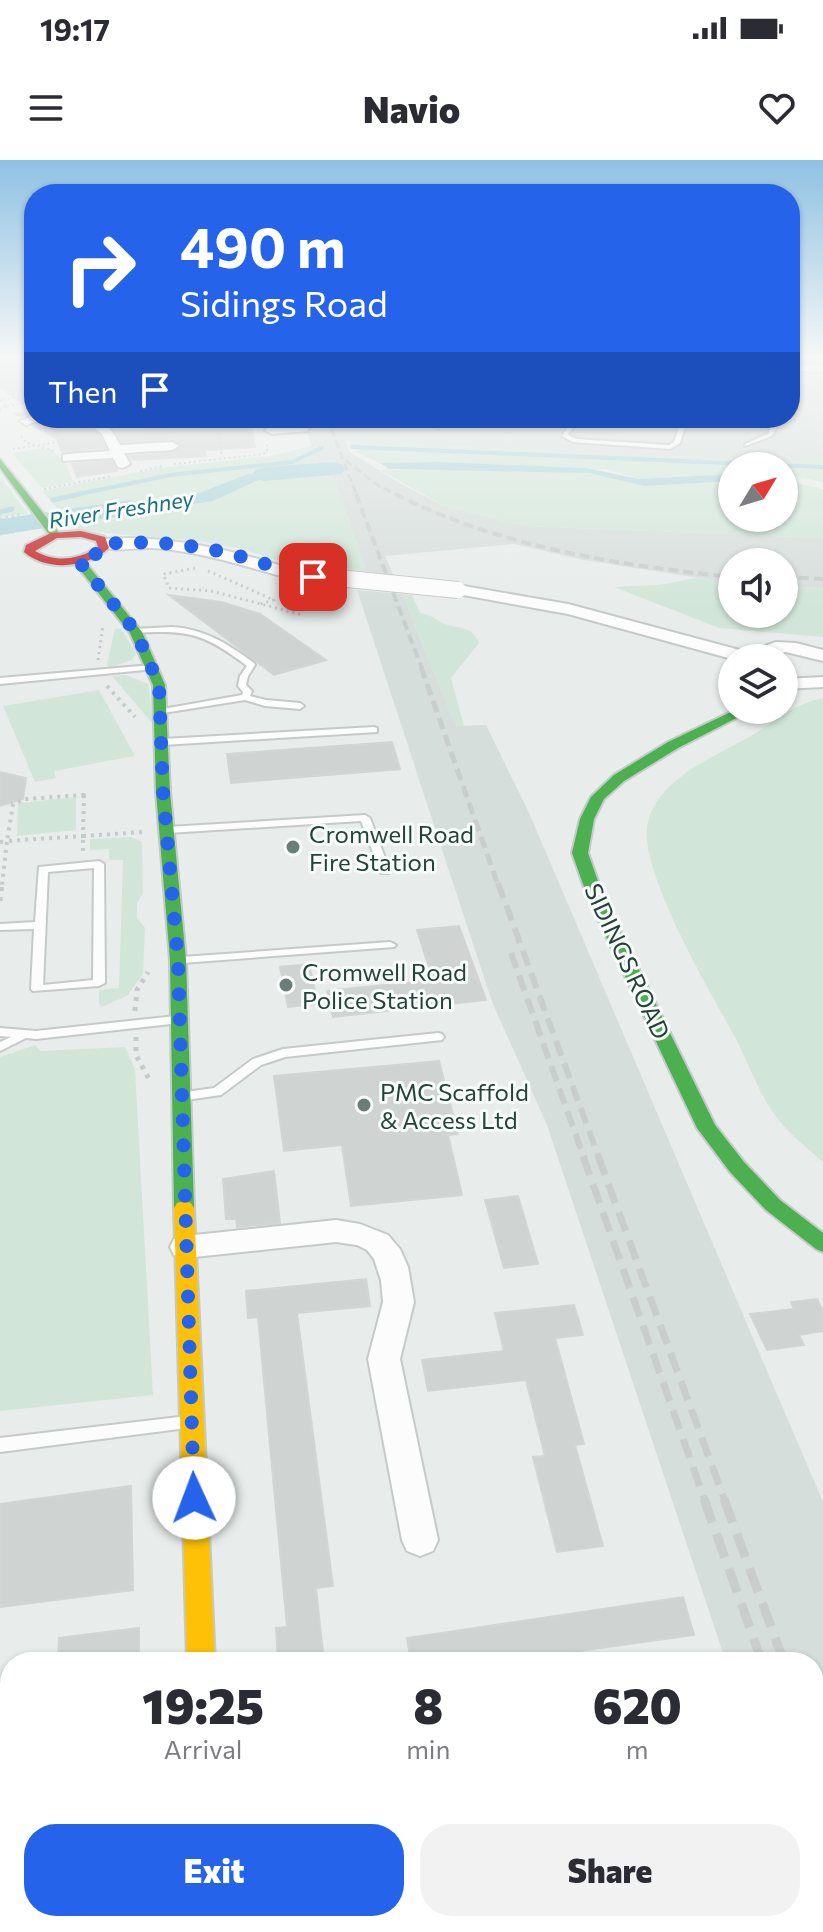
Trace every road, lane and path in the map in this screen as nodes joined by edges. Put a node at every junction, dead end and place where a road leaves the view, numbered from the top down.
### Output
1 (26, 441) edge
2 (63, 441) edge
3 (112, 441) edge
4 (219, 441) edge
5 (268, 441) edge
6 (574, 441) edge
7 (678, 441) edge
8 (757, 441) edge
9 (164, 444) dead end
10 (747, 445) dead end
11 (38, 446) junction
12 (3, 456) edge
13 (222, 457) junction
14 (68, 458) joint
15 (123, 461) junction
16 (163, 466) junction
17 (137, 471) dead end
18 (24, 492) junction
19 (47, 524) junction
20 (105, 544) junction
21 (78, 560) junction
22 (257, 605) junction
23 (303, 615) dead end
24 (135, 631) junction
25 (718, 649) edge
26 (798, 649) edge
27 (823, 656) edge
28 (152, 667) junction
29 (0, 681) edge
30 (823, 682) edge
31 (798, 683) edge
32 (245, 697) junction
33 (300, 706) dead end
34 (160, 712) junction
35 (718, 723) edge
36 (374, 730) dead end
37 (163, 742) junction
38 (168, 830) junction
39 (83, 836) junction
40 (3, 842) edge
41 (83, 851) dead end
42 (385, 871) dead end
43 (0, 901) edge
44 (40, 925) junction
45 (0, 927) edge
46 (390, 945) dead end
47 (178, 960) junction
48 (179, 1020) junction
49 (0, 1032) edge
50 (24, 1035) junction
51 (438, 1037) dead end
52 (0, 1047) edge
53 (183, 1097) junction
54 (823, 1244) edge
55 (185, 1247) junction
56 (190, 1422) junction
57 (0, 1445) edge
58 (420, 1540) dead end
59 (201, 1652) edge

1 - 11 path
2 - 11 path
3 - 15 street
4 - 13 path
5 - 13 path
6 - 7 lane
8 - 10 lane
9 - 15 street
11 - 12 path
11 - 14 path
12 - 18 street
13 - 16 path
14 - 15 street
15 - 16 path
15 - 18 path
16 - 17 path
18 - 19 street
19 - 20 street
19 - 21 street
20 - 21 street
20 - 25 street, bridge
21 - 24 street
22 - 22 path
22 - 23 path
24 - 28 street
24 - 32 lane
26 - 27 street
28 - 29 lane
28 - 34 street
30 - 31 street
32 - 33 lane
32 - 34 lane
34 - 37 street
35 - 54 street, SIDINGS ROAD
36 - 37 lane
37 - 38 street
38 - 39 path
38 - 42 lane
38 - 47 street
39 - 40 path
39 - 40 path
39 - 41 path
40 - 43 path
44 - 44 lane
44 - 45 lane
46 - 47 lane
47 - 48 street
48 - 50 lane
48 - 53 street
49 - 50 lane
50 - 52 lane
51 - 53 lane
53 - 55 street
55 - 56 street
55 - 58 street
56 - 57 lane
56 - 59 street

